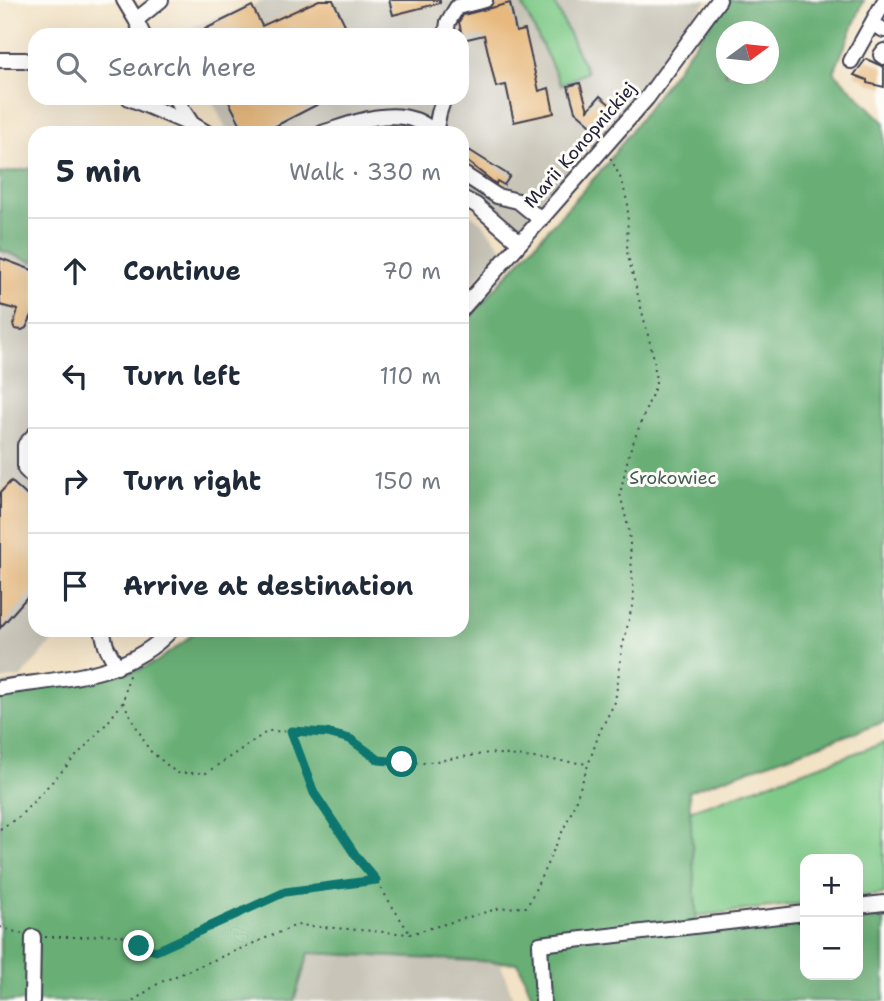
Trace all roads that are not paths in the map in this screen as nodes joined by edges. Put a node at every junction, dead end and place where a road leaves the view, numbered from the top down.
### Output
1 (124, 0) edge
2 (161, 0) edge
3 (485, 0) edge
4 (719, 0) edge
5 (884, 2) edge
6 (136, 20) junction
7 (878, 27) edge
8 (140, 28) edge
9 (447, 28) edge
10 (884, 51) edge
11 (884, 57) edge
12 (0, 60) edge
13 (28, 61) edge
14 (850, 61) dead end
15 (145, 105) edge
16 (179, 105) edge
17 (442, 105) edge
18 (192, 125) joint
19 (343, 126) edge
20 (425, 126) edge
21 (437, 126) edge
22 (469, 178) edge
23 (469, 202) edge
24 (542, 217) junction
25 (520, 243) junction
26 (469, 301) edge
27 (28, 442) edge
28 (28, 472) edge
29 (104, 637) edge
30 (164, 637) edge
31 (117, 667) junction
32 (0, 688) edge
33 (884, 903) edge
34 (863, 905) edge
35 (800, 914) edge
36 (33, 937) road end
37 (32, 1001) edge
38 (543, 1001) edge

1 - 6 street
2 - 6 street
3 - 9 street
4 - 24 street, Marii Konopnickiej
5 - 7 street
6 - 8 street
7 - 14 street
10 - 11 street
12 - 13 street
15 - 18 street
16 - 18 street
17 - 21 street
19 - 20 street
22 - 24 street
23 - 25 street
24 - 25 street, Marii Konopnickiej
25 - 26 street, Marii Konopnickiej
27 - 28 street
29 - 31 street
30 - 31 street
31 - 32 street
33 - 34 street
35 - 38 street
36 - 37 street

